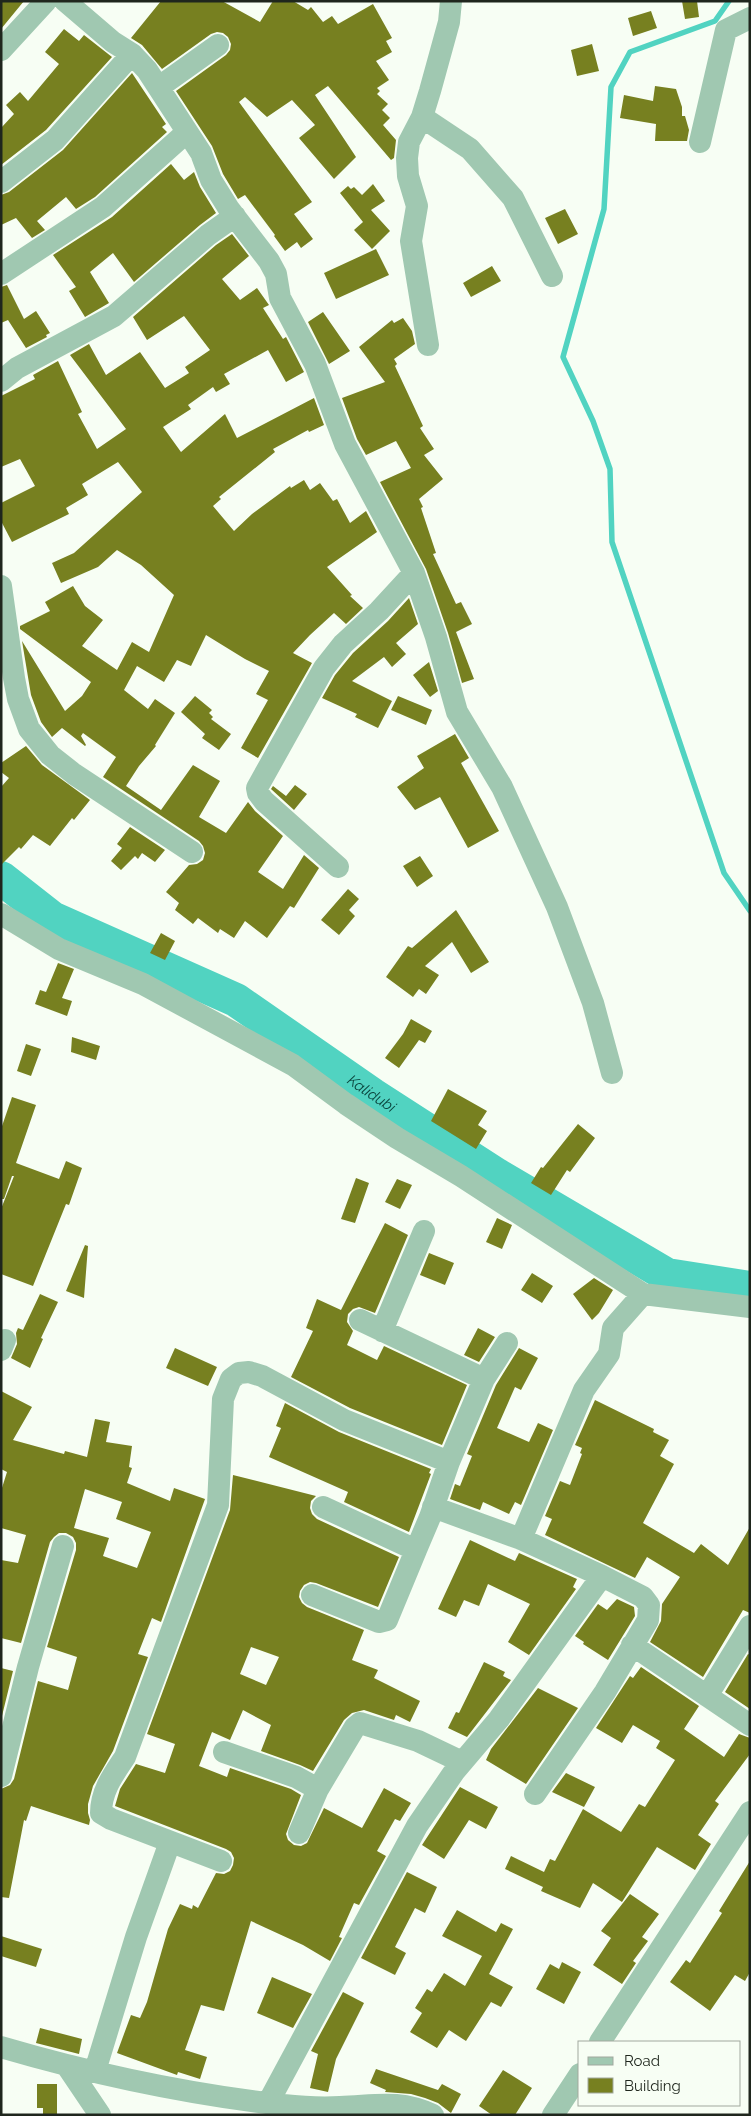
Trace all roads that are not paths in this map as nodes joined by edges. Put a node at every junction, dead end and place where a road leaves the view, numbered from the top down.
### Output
1 (46, 1) edge
2 (65, 1) edge
3 (451, 1) edge
4 (750, 18) edge
5 (218, 45) dead end
6 (1, 50) edge
7 (132, 54) junction
8 (160, 87) junction
9 (422, 117) junction
10 (187, 132) junction
11 (700, 142) dead end
12 (1, 182) edge
13 (234, 216) junction
14 (1, 274) edge
15 (552, 276) dead end
16 (428, 346) dead end
17 (1, 381) edge
18 (414, 573) junction
19 (1, 586) edge
20 (192, 852) dead end
21 (338, 867) dead end
22 (1, 914) edge
23 (612, 1073) dead end
24 (424, 1231) dead end
25 (643, 1294) junction
26 (750, 1307) edge
27 (360, 1320) dead end
28 (382, 1331) junction
29 (507, 1342) dead end
30 (484, 1379) junction
31 (449, 1462) junction
32 (323, 1508) dead end
33 (434, 1508) junction
34 (521, 1539) junction
35 (63, 1546) dead end
36 (416, 1550) junction
37 (602, 1576) junction
38 (312, 1595) dead end
39 (750, 1626) edge
40 (632, 1645) junction
41 (707, 1696) junction
42 (750, 1725) edge
43 (224, 1752) dead end
44 (462, 1762) junction
45 (1, 1776) edge
46 (318, 1789) junction
47 (535, 1794) dead end
48 (750, 1812) edge
49 (298, 1833) dead end
50 (170, 1842) junction
51 (221, 1861) dead end
52 (601, 2041) edge
53 (1, 2047) edge
54 (67, 2066) junction
55 (95, 2070) junction
56 (578, 2077) edge
57 (268, 2103) junction
58 (327, 2111) edge
59 (100, 2115) edge
60 (433, 2115) edge
61 (553, 2115) edge

1 - 6 street
2 - 7 street
3 - 9 street
4 - 11 street
5 - 8 street
7 - 8 street
7 - 12 street
8 - 10 street
9 - 15 street
9 - 16 street
10 - 13 street
10 - 14 street
13 - 17 street
13 - 18 street
18 - 21 street
18 - 23 street
19 - 20 street
22 - 25 street
24 - 28 street
25 - 26 street
25 - 34 street
27 - 28 street
28 - 30 street
29 - 30 street
30 - 31 street
31 - 33 street
31 - 50 street
32 - 36 street
33 - 34 street
33 - 36 street
34 - 37 street
35 - 45 street
36 - 38 street
37 - 40 street
37 - 44 street
39 - 41 street
40 - 41 street
40 - 47 street
41 - 42 street
43 - 46 street
44 - 46 street
44 - 57 street
46 - 49 street
48 - 52 street
50 - 51 street
50 - 55 street
53 - 54 street
54 - 55 street
54 - 59 street
55 - 57 street
56 - 61 street
57 - 58 street
58 - 60 street

